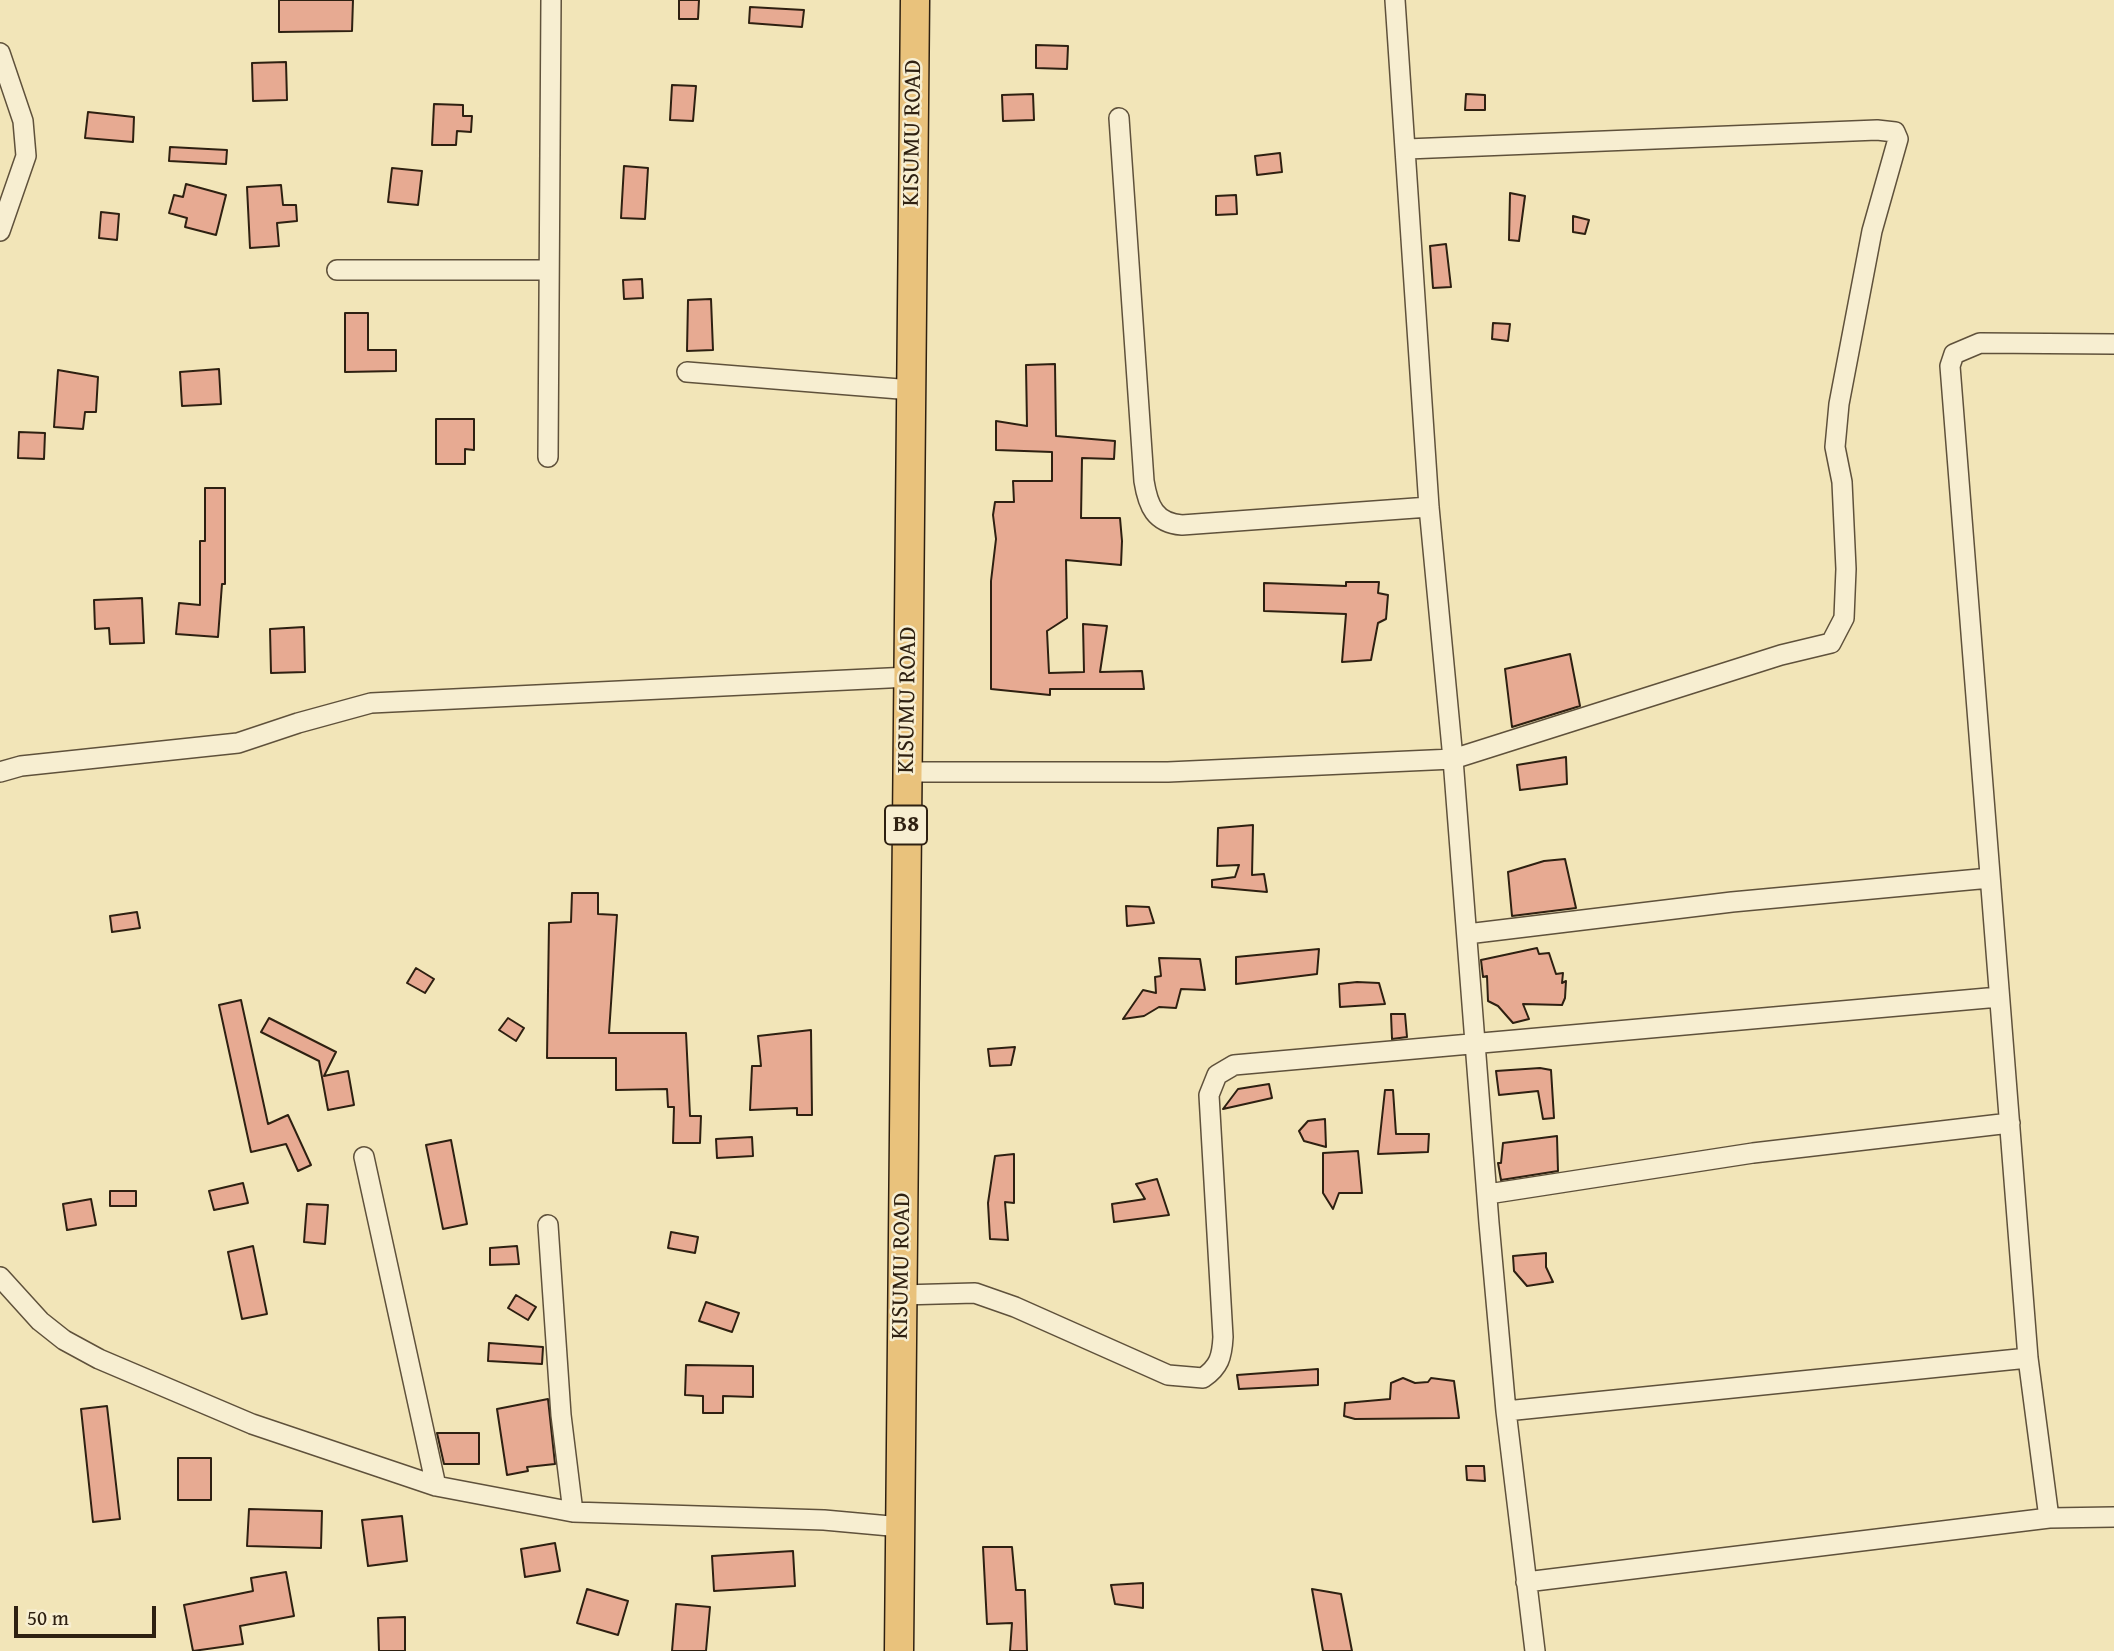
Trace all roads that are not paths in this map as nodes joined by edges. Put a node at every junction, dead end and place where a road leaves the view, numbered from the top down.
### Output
1 (551, 0) edge
2 (915, 0) edge
3 (1395, 0) edge
4 (0, 53) edge
5 (1119, 118) dead end
6 (1407, 149) junction
7 (0, 230) edge
8 (337, 270) dead end
9 (549, 270) junction
10 (2114, 344) edge
11 (687, 372) dead end
12 (912, 390) junction
13 (548, 457) dead end
14 (1429, 507) junction
15 (909, 677) junction
16 (1453, 759) junction
17 (0, 772) edge
18 (907, 772) junction
19 (1990, 878) junction
20 (1467, 934) junction
21 (1999, 997) junction
22 (1476, 1045) junction
23 (2010, 1123) junction
24 (364, 1157) dead end
25 (1488, 1194) junction
26 (548, 1225) dead end
27 (0, 1277) edge
28 (901, 1295) junction
29 (2028, 1358) junction
30 (1506, 1411) junction
31 (436, 1486) junction
32 (573, 1512) junction
33 (2114, 1517) edge
34 (2049, 1518) junction
35 (901, 1527) junction
36 (1526, 1582) junction
37 (899, 1651) edge
38 (1535, 1651) edge

1 - 9 street
2 - 12 highway, KISUMU ROAD / B8
3 - 6 street
4 - 7 street
5 - 14 street
6 - 14 street
6 - 16 street
8 - 9 street
9 - 13 street
10 - 19 street
11 - 12 street
12 - 15 highway, KISUMU ROAD / B8
14 - 16 street
15 - 17 street
15 - 18 highway, KISUMU ROAD / B8
16 - 18 street
16 - 20 street
18 - 28 highway, KISUMU ROAD / B8
19 - 20 street
19 - 21 street
20 - 22 street
21 - 22 street
21 - 23 street
22 - 25 street
22 - 28 street
23 - 25 street
23 - 29 street
24 - 31 street
25 - 30 street
26 - 32 street
27 - 31 street
28 - 35 highway, KISUMU ROAD / B8
29 - 30 street
29 - 34 street
30 - 36 street
31 - 32 street
32 - 35 street
33 - 34 street
34 - 36 street
35 - 37 highway, KISUMU ROAD / B8
36 - 38 street

